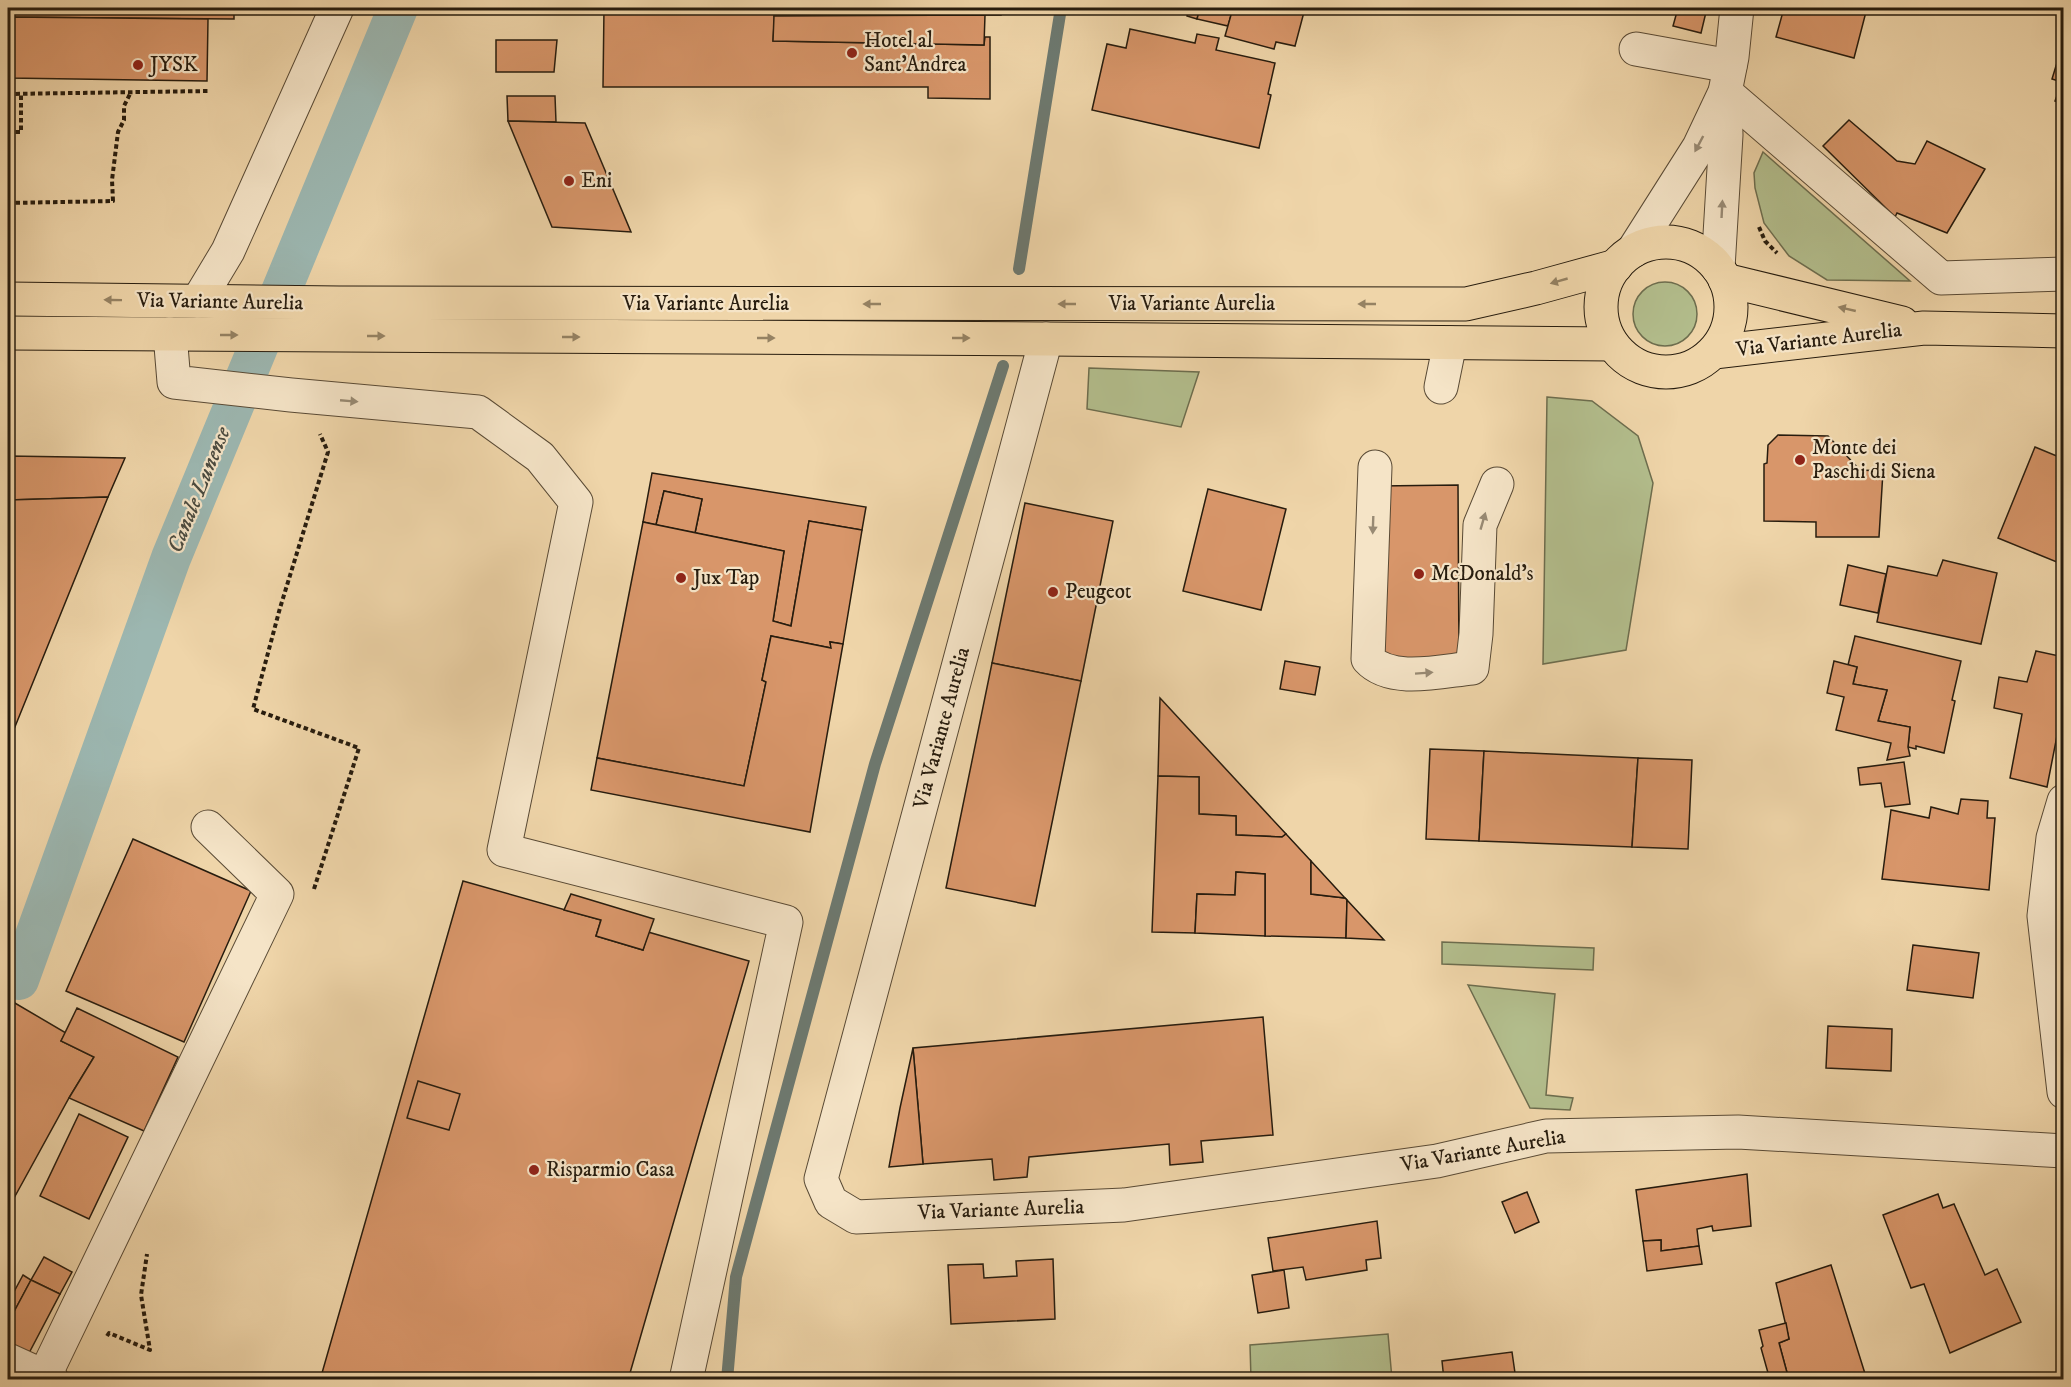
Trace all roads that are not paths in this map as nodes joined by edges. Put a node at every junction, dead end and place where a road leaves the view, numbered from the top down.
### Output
1 (337, 8) edge
2 (1737, 8) edge
3 (1636, 49) dead end
4 (1727, 79) junction
5 (1624, 259) junction
6 (1722, 274) junction
7 (2064, 274) edge
8 (8, 299) edge
9 (206, 301) junction
10 (1924, 328) junction
11 (2064, 331) edge
12 (8, 333) edge
13 (170, 334) junction
14 (1046, 339) junction
15 (1450, 343) junction
16 (1612, 344) junction
17 (1714, 352) junction
18 (1441, 387) dead end
19 (1375, 467) dead end
20 (1497, 484) dead end
21 (2064, 801) edge
22 (208, 827) dead end
23 (2063, 1083) edge
24 (2064, 1151) edge
25 (8, 1360) edge
26 (49, 1377) edge
27 (686, 1380) edge

1 - 9 street
2 - 4 street
3 - 4 street
4 -> 5 street
6 -> 4 street
4 - 7 street
5 - 6 main road, Via Variante Aurelia
5 -> 9 main road, Via Variante Aurelia
5 - 16 main road, Via Variante Aurelia
10 -> 6 main road, Via Variante Aurelia
6 - 17 main road, Via Variante Aurelia
9 -> 8 main road, Via Variante Aurelia
10 - 11 main road, Via Variante Aurelia
10 - 17 main road, Via Variante Aurelia
12 - 13 main road, Via Variante Aurelia
13 -> 14 main road, Via Variante Aurelia
13 -> 27 street
14 - 15 main road, Via Variante Aurelia
14 - 24 street, Via Variante Aurelia
15 - 16 main road, Via Variante Aurelia
15 - 18 street
16 - 17 main road, Via Variante Aurelia
19 -> 20 street
21 - 23 street
22 - 26 street
25 - 26 street

